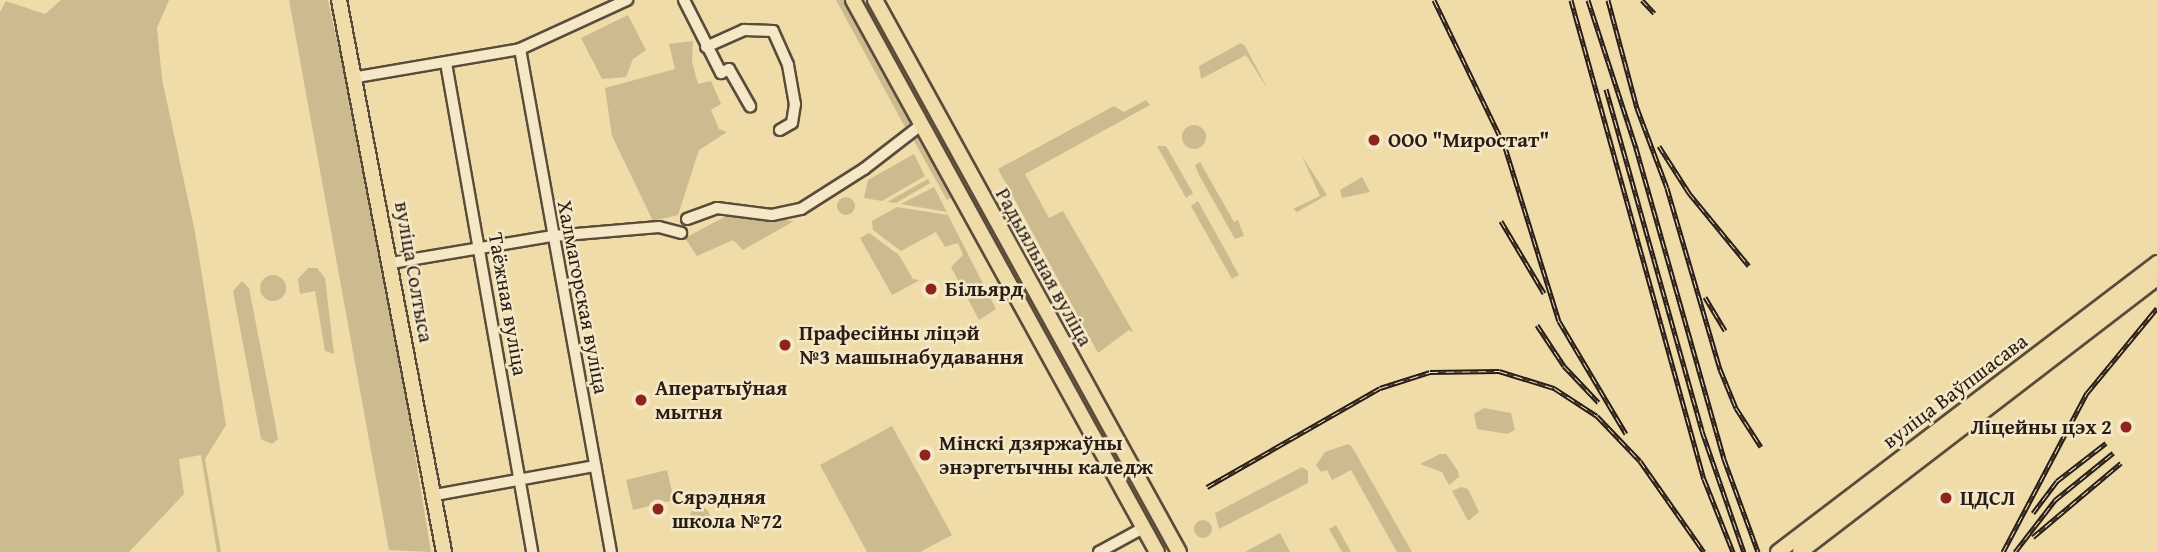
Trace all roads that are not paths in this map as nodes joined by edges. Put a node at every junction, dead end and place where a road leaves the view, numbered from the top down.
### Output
1 (339, 0) edge
2 (627, 0) edge
3 (684, 0) edge
4 (853, 0) edge
5 (875, 0) edge
6 (884, 15) junction
7 (867, 25) junction
8 (706, 47) junction
9 (520, 49) junction
10 (446, 63) junction
11 (357, 78) junction
12 (750, 106) dead end
13 (921, 125) junction
14 (780, 130) dead end
15 (687, 219) dead end
16 (681, 233) dead end
17 (553, 236) junction
18 (479, 248) junction
19 (391, 263) junction
20 (2157, 263) edge
21 (2157, 278) edge
22 (595, 466) junction
23 (520, 480) junction
24 (435, 495) junction
25 (1143, 528) junction
26 (1789, 550) edge
27 (444, 552) edge
28 (532, 552) edge
29 (611, 552) edge
30 (1099, 552) edge
31 (1157, 552) edge
32 (1179, 552) edge

1 - 11 main road, вуліца Солтыса
2 - 9 street
3 - 8 street
4 - 7 main road, Радыяльная вуліца
5 - 6 main road, Радыяльная вуліца
6 - 7 main road
6 - 32 main road, Радыяльная вуліца
7 - 13 main road, Радыяльная вуліца
8 - 12 street
8 - 14 street
9 - 10 street
9 - 17 street, Халмагорская вуліца
10 - 11 street
10 - 18 street, Таёжная вуліца
11 - 19 main road, вуліца Солтыса
13 - 15 street
13 - 25 main road, Радыяльная вуліца
16 - 17 street
17 - 18 street
17 - 22 street, Халмагорская вуліца
18 - 19 street
18 - 23 street, Таёжная вуліца
19 - 24 main road, вуліца Солтыса
20 - 26 main road, вуліца Ваўпшасава
21 - 26 main road, вуліца Ваўпшасава
22 - 23 street
22 - 29 street, Халмагорская вуліца
23 - 24 street
23 - 28 street, Таёжная вуліца
24 - 27 main road, вуліца Солтыса
25 - 30 street
25 - 31 main road, Радыяльная вуліца

